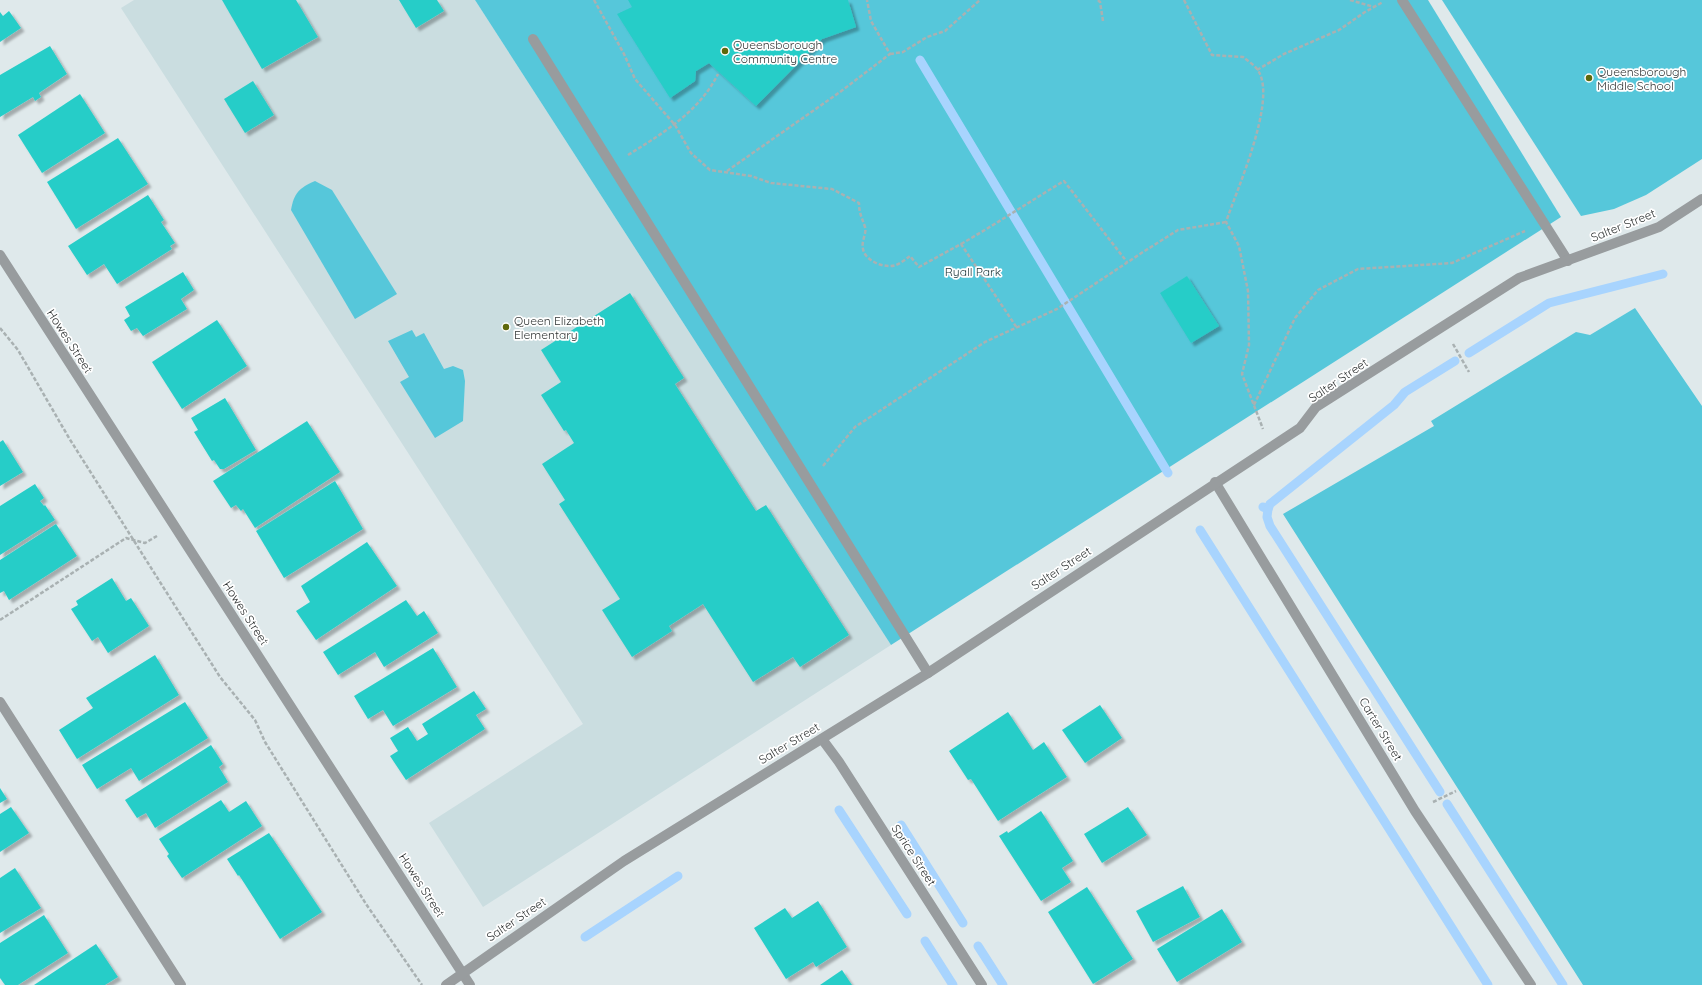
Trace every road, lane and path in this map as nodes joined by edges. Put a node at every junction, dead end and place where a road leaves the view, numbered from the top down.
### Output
1 (594, 0) edge
2 (867, 0) edge
3 (980, 0) edge
4 (1098, 0) edge
5 (1184, 0) edge
6 (1350, 0) edge
7 (1387, 0) edge
8 (1402, 0) edge
9 (1374, 7) junction
10 (1103, 21) dead end
11 (533, 39) dead end
12 (890, 54) junction
13 (1257, 70) junction
14 (718, 74) dead end
15 (675, 125) junction
16 (613, 165) junction
17 (727, 171) junction
18 (1702, 199) edge
19 (1226, 222) junction
20 (1544, 223) junction
21 (961, 244) junction
22 (0, 255) edge
23 (1568, 261) junction
24 (1127, 262) junction
25 (1443, 327) junction
26 (0, 328) edge
27 (1018, 328) junction
28 (1469, 372) dead end
29 (1254, 406) junction
30 (1273, 445) junction
31 (806, 478) junction
32 (1216, 482) junction
33 (163, 532) dead end
34 (133, 540) junction
35 (0, 620) edge
36 (928, 673) junction
37 (0, 702) edge
38 (822, 739) junction
39 (463, 972) junction
40 (181, 985) edge
41 (422, 985) edge
42 (446, 985) edge
43 (470, 985) edge
44 (982, 985) edge
45 (1531, 985) edge

1 - 15 path
2 - 12 path
3 - 12 path
4 - 10 path
5 - 13 path
6 - 9 path
7 - 9 path
8 - 20 street
9 - 13 path
11 - 16 street
12 - 17 path
13 - 19 path
14 - 15 path
15 - 16 path
15 - 17 path
16 - 31 street
17 - 21 path
18 - 23 street, Salter Street
19 - 24 path
19 - 29 path
20 - 23 street
20 - 29 path
21 - 24 path
21 - 27 path
22 - 39 street, Howes Street
23 - 25 street, Salter Street
24 - 27 path
25 - 28 path
25 - 30 street, Salter Street
26 - 34 path
27 - 31 path
29 - 30 path
30 - 32 street, Salter Street
31 - 36 street
32 - 36 street, Salter Street
32 - 45 street, Carter Street
33 - 34 path
34 - 35 path
34 - 41 path
36 - 38 street, Salter Street
37 - 40 street
38 - 39 street, Salter Street
38 - 44 street, Sprice Street
39 - 42 street, Salter Street
39 - 43 street, Howes Street

